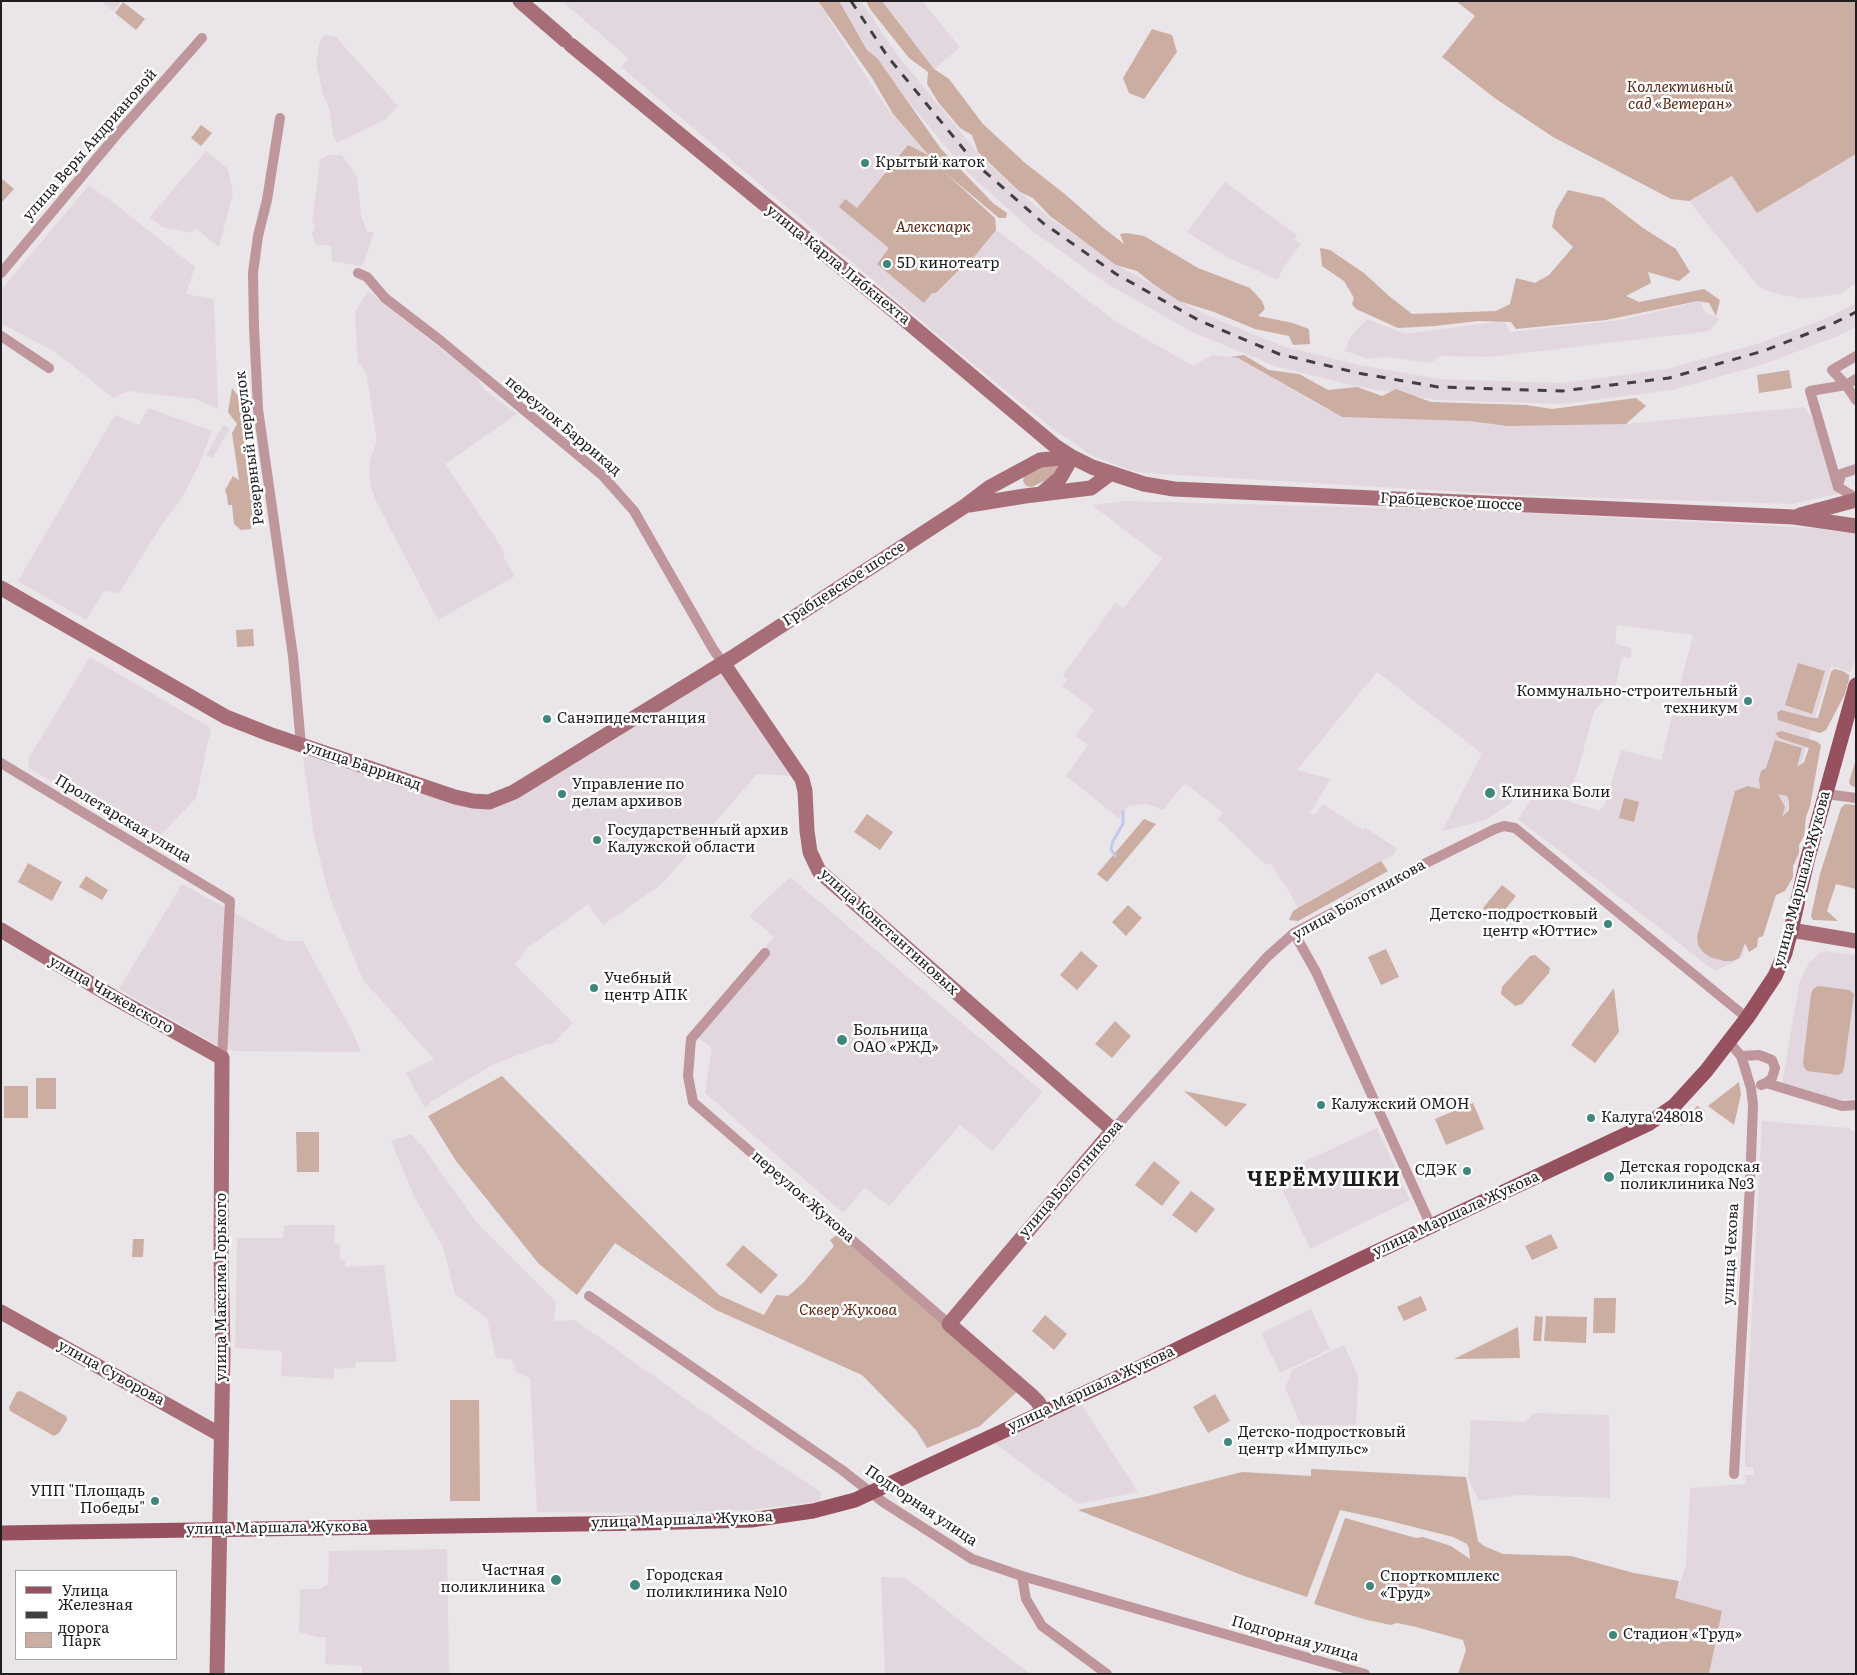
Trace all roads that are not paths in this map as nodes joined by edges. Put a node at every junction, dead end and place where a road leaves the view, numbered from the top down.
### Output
1 (520, 1) edge
2 (202, 38) dead end
3 (280, 118) dead end
4 (358, 273) dead end
5 (1, 274) edge
6 (1, 336) edge
7 (1856, 356) edge
8 (49, 368) dead end
9 (1856, 379) edge
10 (1846, 385) junction
11 (1856, 400) edge
12 (1042, 433) junction
13 (1072, 457) junction
14 (1033, 463) junction
15 (1856, 469) edge
16 (1018, 472) junction
17 (1110, 474) junction
18 (1838, 487) junction
19 (1041, 494) junction
20 (1026, 496) junction
21 (1856, 499) edge
22 (965, 506) junction
23 (1794, 517) junction
24 (1856, 526) edge
25 (1, 588) edge
26 (723, 663) junction
27 (1856, 685) edge
28 (301, 745) junction
29 (1, 763) edge
30 (1826, 794) junction
31 (1856, 798) edge
32 (230, 901) joint
33 (1, 930) edge
34 (1791, 930) junction
35 (1294, 934) junction
36 (1856, 940) edge
37 (765, 953) dead end
38 (1747, 1018) junction
39 (1728, 1041) junction
40 (1741, 1056) junction
41 (222, 1058) junction
42 (1766, 1083) junction
43 (1751, 1088) junction
44 (1856, 1105) edge
45 (1113, 1130) junction
46 (1432, 1226) junction
47 (589, 1296) dead end
48 (1, 1312) edge
49 (949, 1324) junction
50 (1043, 1411) junction
51 (221, 1435) junction
52 (1734, 1474) dead end
53 (870, 1492) junction
54 (219, 1530) junction
55 (1, 1533) edge
56 (1022, 1576) junction
57 (217, 1674) edge
58 (1107, 1674) edge
59 (1366, 1674) edge

1 - 12 street, улица Карла Либкнехта
2 - 5 street, улица Веры Андриановой
3 - 28 street, Резервный переулок
4 - 26 street, переулок Баррикад
6 - 8 street
7 - 10 street
9 - 10 street
10 - 11 street
10 - 18 street
12 - 13 street, улица Карла Либкнехта
12 - 14 street
13 - 14 street
13 - 17 street, улица Карла Либкнехта
13 - 19 street
14 - 16 street, Грабцевское шоссе
15 - 18 street
16 - 20 street
16 - 22 street, Грабцевское шоссе
17 - 19 street, Грабцевское шоссе
17 - 23 street, Грабцевское шоссе
18 - 21 street
19 - 20 street, Грабцевское шоссе
20 - 22 street, Грабцевское шоссе
21 - 23 street
22 - 26 street, Грабцевское шоссе
23 - 24 street
25 - 28 street, улица Баррикад
26 - 28 street, улица Баррикад
26 - 45 street, улица Константиновых
27 - 30 main road, улица Маршала Жукова
29 - 32 street, Пролетарская улица
30 - 31 street
30 - 34 main road, улица Маршала Жукова
32 - 41 street, улица Максима Горького
33 - 41 street, улица Чижевского
34 - 36 street
34 - 38 main road, улица Маршала Жукова
35 - 38 street, улица Болотникова
35 - 45 street, улица Болотникова
35 - 46 street
37 - 49 street, переулок Жукова
38 - 39 main road, улица Маршала Жукова
39 - 40 street, улица Чехова
39 - 46 main road, улица Маршала Жукова
40 - 42 street
40 - 43 street, улица Чехова
41 - 51 street, улица Максима Горького
42 - 43 street
42 - 44 street
43 - 52 street, улица Чехова
45 - 49 street, улица Болотникова
46 - 50 main road, улица Маршала Жукова
47 - 53 street, Подгорная улица
48 - 51 street, улица Суворова
49 - 50 street, переулок Жукова
50 - 53 main road, улица Маршала Жукова
51 - 54 street, улица Максима Горького
53 - 54 main road, улица Маршала Жукова
53 - 56 street, Подгорная улица
54 - 55 main road, улица Маршала Жукова
54 - 57 street, улица Максима Горького
56 - 58 street
56 - 59 street, Подгорная улица

